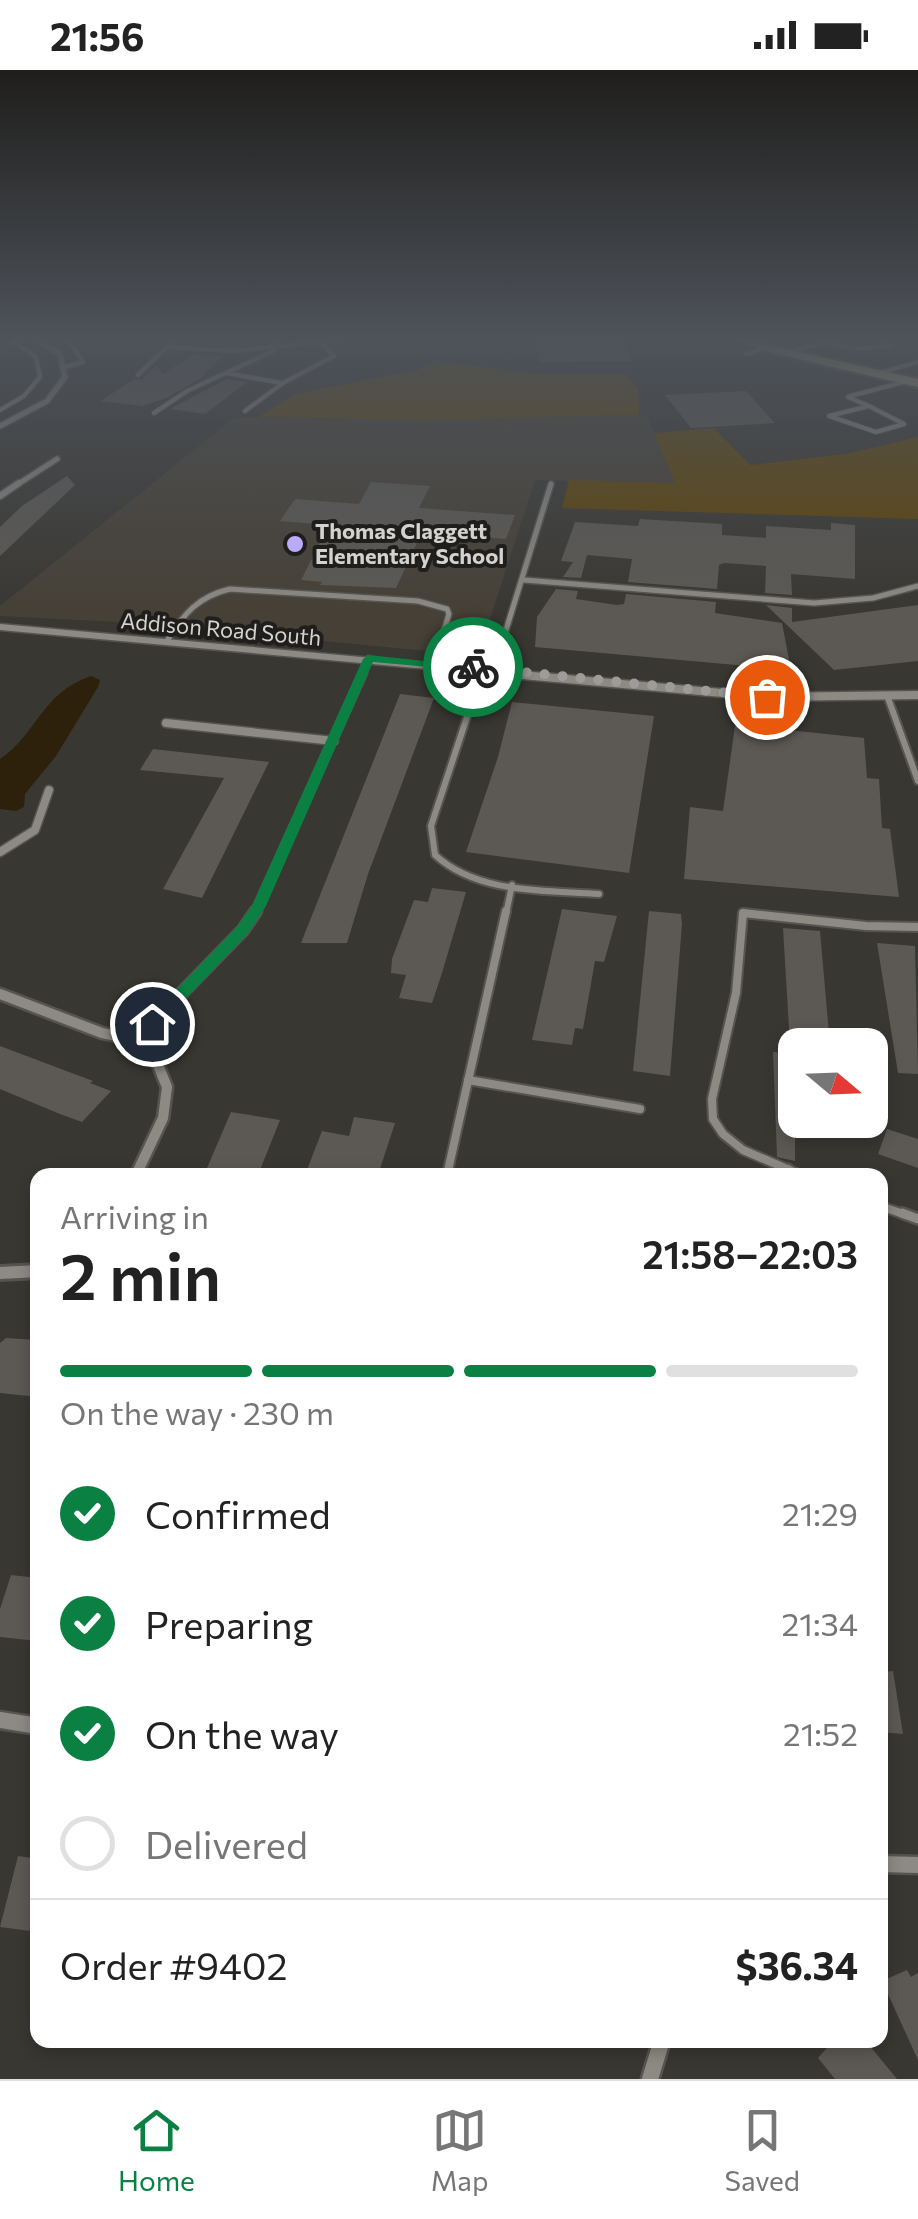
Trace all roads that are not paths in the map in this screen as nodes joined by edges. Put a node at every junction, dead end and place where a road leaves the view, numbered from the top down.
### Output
1 (864, 429) edge
2 (897, 429) edge
3 (57, 459) dead end
4 (552, 484) dead end
5 (0, 496) edge
6 (524, 580) junction
7 (918, 586) edge
8 (0, 627) edge
9 (167, 641) junction
10 (369, 659) junction
11 (434, 664) junction
12 (494, 669) junction
13 (511, 671) junction
14 (918, 695) edge
15 (888, 698) junction
16 (166, 723) dead end
17 (334, 741) junction
18 (918, 781) edge
19 (49, 790) dead end
20 (0, 852) edge
21 (512, 885) junction
22 (599, 894) dead end
23 (918, 927) edge
24 (0, 994) edge
25 (136, 1040) junction
26 (468, 1080) junction
27 (640, 1109) dead end
28 (140, 1168) edge
29 (449, 1168) edge
30 (779, 1168) edge
31 (888, 1209) edge
32 (918, 1219) edge
33 (30, 1271) edge
34 (0, 1274) edge
35 (0, 1720) edge
36 (30, 1725) edge
37 (888, 1864) edge
38 (918, 1866) edge
39 (660, 2048) edge
40 (650, 2079) edge

1 - 2 lane
3 - 5 street
4 - 6 lane
6 - 7 lane
6 - 12 lane
8 - 9 street, Addison Road South
9 - 10 street, Addison Road South
9 - 11 lane
10 - 11 street, Addison Road South
10 - 17 street
11 - 12 street, Addison Road South
12 - 13 street, Addison Road South
13 - 15 street, Addison Road South
13 - 21 lane
14 - 15 street, Addison Road South
15 - 18 lane
16 - 17 street
17 - 25 street
19 - 20 street
21 - 22 lane
21 - 26 lane
23 - 30 lane
24 - 25 street
25 - 28 street
26 - 27 lane
26 - 29 lane
31 - 32 lane
33 - 34 street
35 - 36 street
37 - 38 street
39 - 40 street

